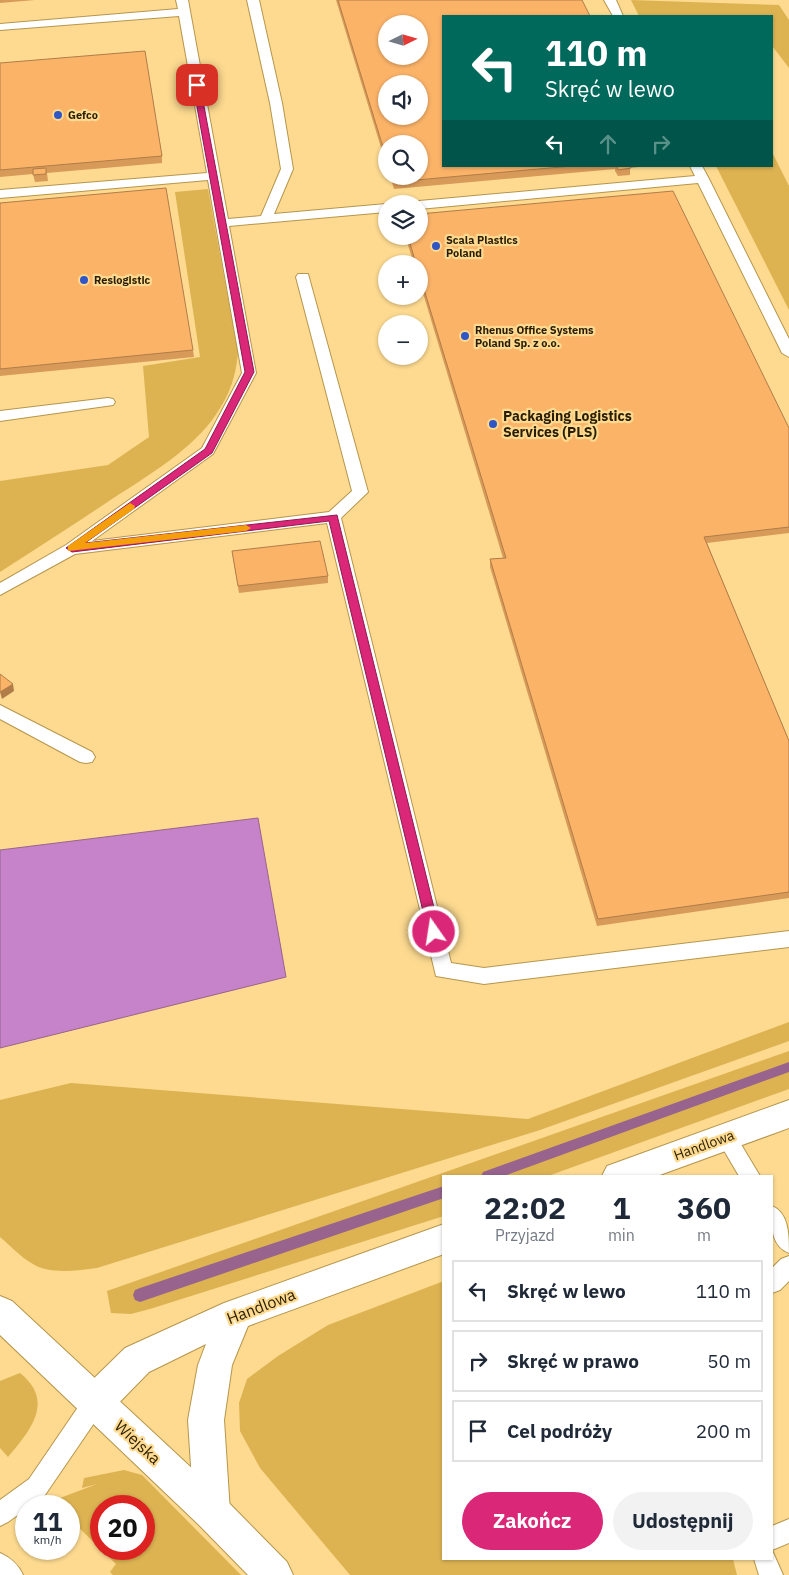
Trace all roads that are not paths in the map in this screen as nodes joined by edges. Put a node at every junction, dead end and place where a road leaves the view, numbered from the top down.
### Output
1 (253, 0) edge
2 (610, 0) edge
3 (183, 6) edge
4 (618, 15) edge
5 (0, 27) edge
6 (696, 167) edge
7 (212, 176) junction
8 (702, 179) junction
9 (0, 194) edge
10 (428, 204) edge
11 (378, 209) edge
12 (266, 219) junction
13 (222, 223) junction
14 (304, 278) dead end
15 (789, 353) edge
16 (108, 402) dead end
17 (0, 416) edge
18 (333, 518) junction
19 (72, 548) junction
20 (0, 590) edge
21 (0, 711) edge
22 (86, 757) dead end
23 (789, 939) edge
24 (789, 1114) edge
25 (726, 1137) junction
26 (621, 1175) edge
27 (749, 1175) edge
28 (773, 1217) edge
29 (442, 1240) edge
30 (789, 1243) edge
31 (789, 1266) edge
32 (773, 1282) edge
33 (0, 1312) edge
34 (236, 1314) junction
35 (95, 1402) junction
36 (212, 1512) junction
37 (0, 1514) edge
38 (789, 1531) edge
39 (773, 1538) edge
40 (766, 1560) edge
41 (0, 1565) edge
42 (11, 1575) edge
43 (274, 1575) edge
44 (771, 1575) edge

1 - 12 lane
2 - 4 lane
3 - 5 lane
3 - 7 lane
6 - 8 lane
7 - 9 lane
7 - 13 lane
8 - 10 lane
8 - 15 lane
11 - 12 lane
12 - 13 lane
13 - 19 lane
14 - 18 lane
16 - 17 lane
18 - 19 lane
18 - 23 lane
19 - 20 lane
21 - 22 lane
24 - 25 street, Handlowa
25 - 26 street, Handlowa
25 - 27 lane
28 - 30 lane
29 - 34 street, Handlowa
31 - 32 lane
33 - 35 street, Wiejska
34 - 35 street, Handlowa
34 - 36 street
35 - 36 street, Wiejska
35 - 37 lane
36 - 43 street, Wiejska
38 - 39 lane
40 - 44 lane
41 - 42 lane

